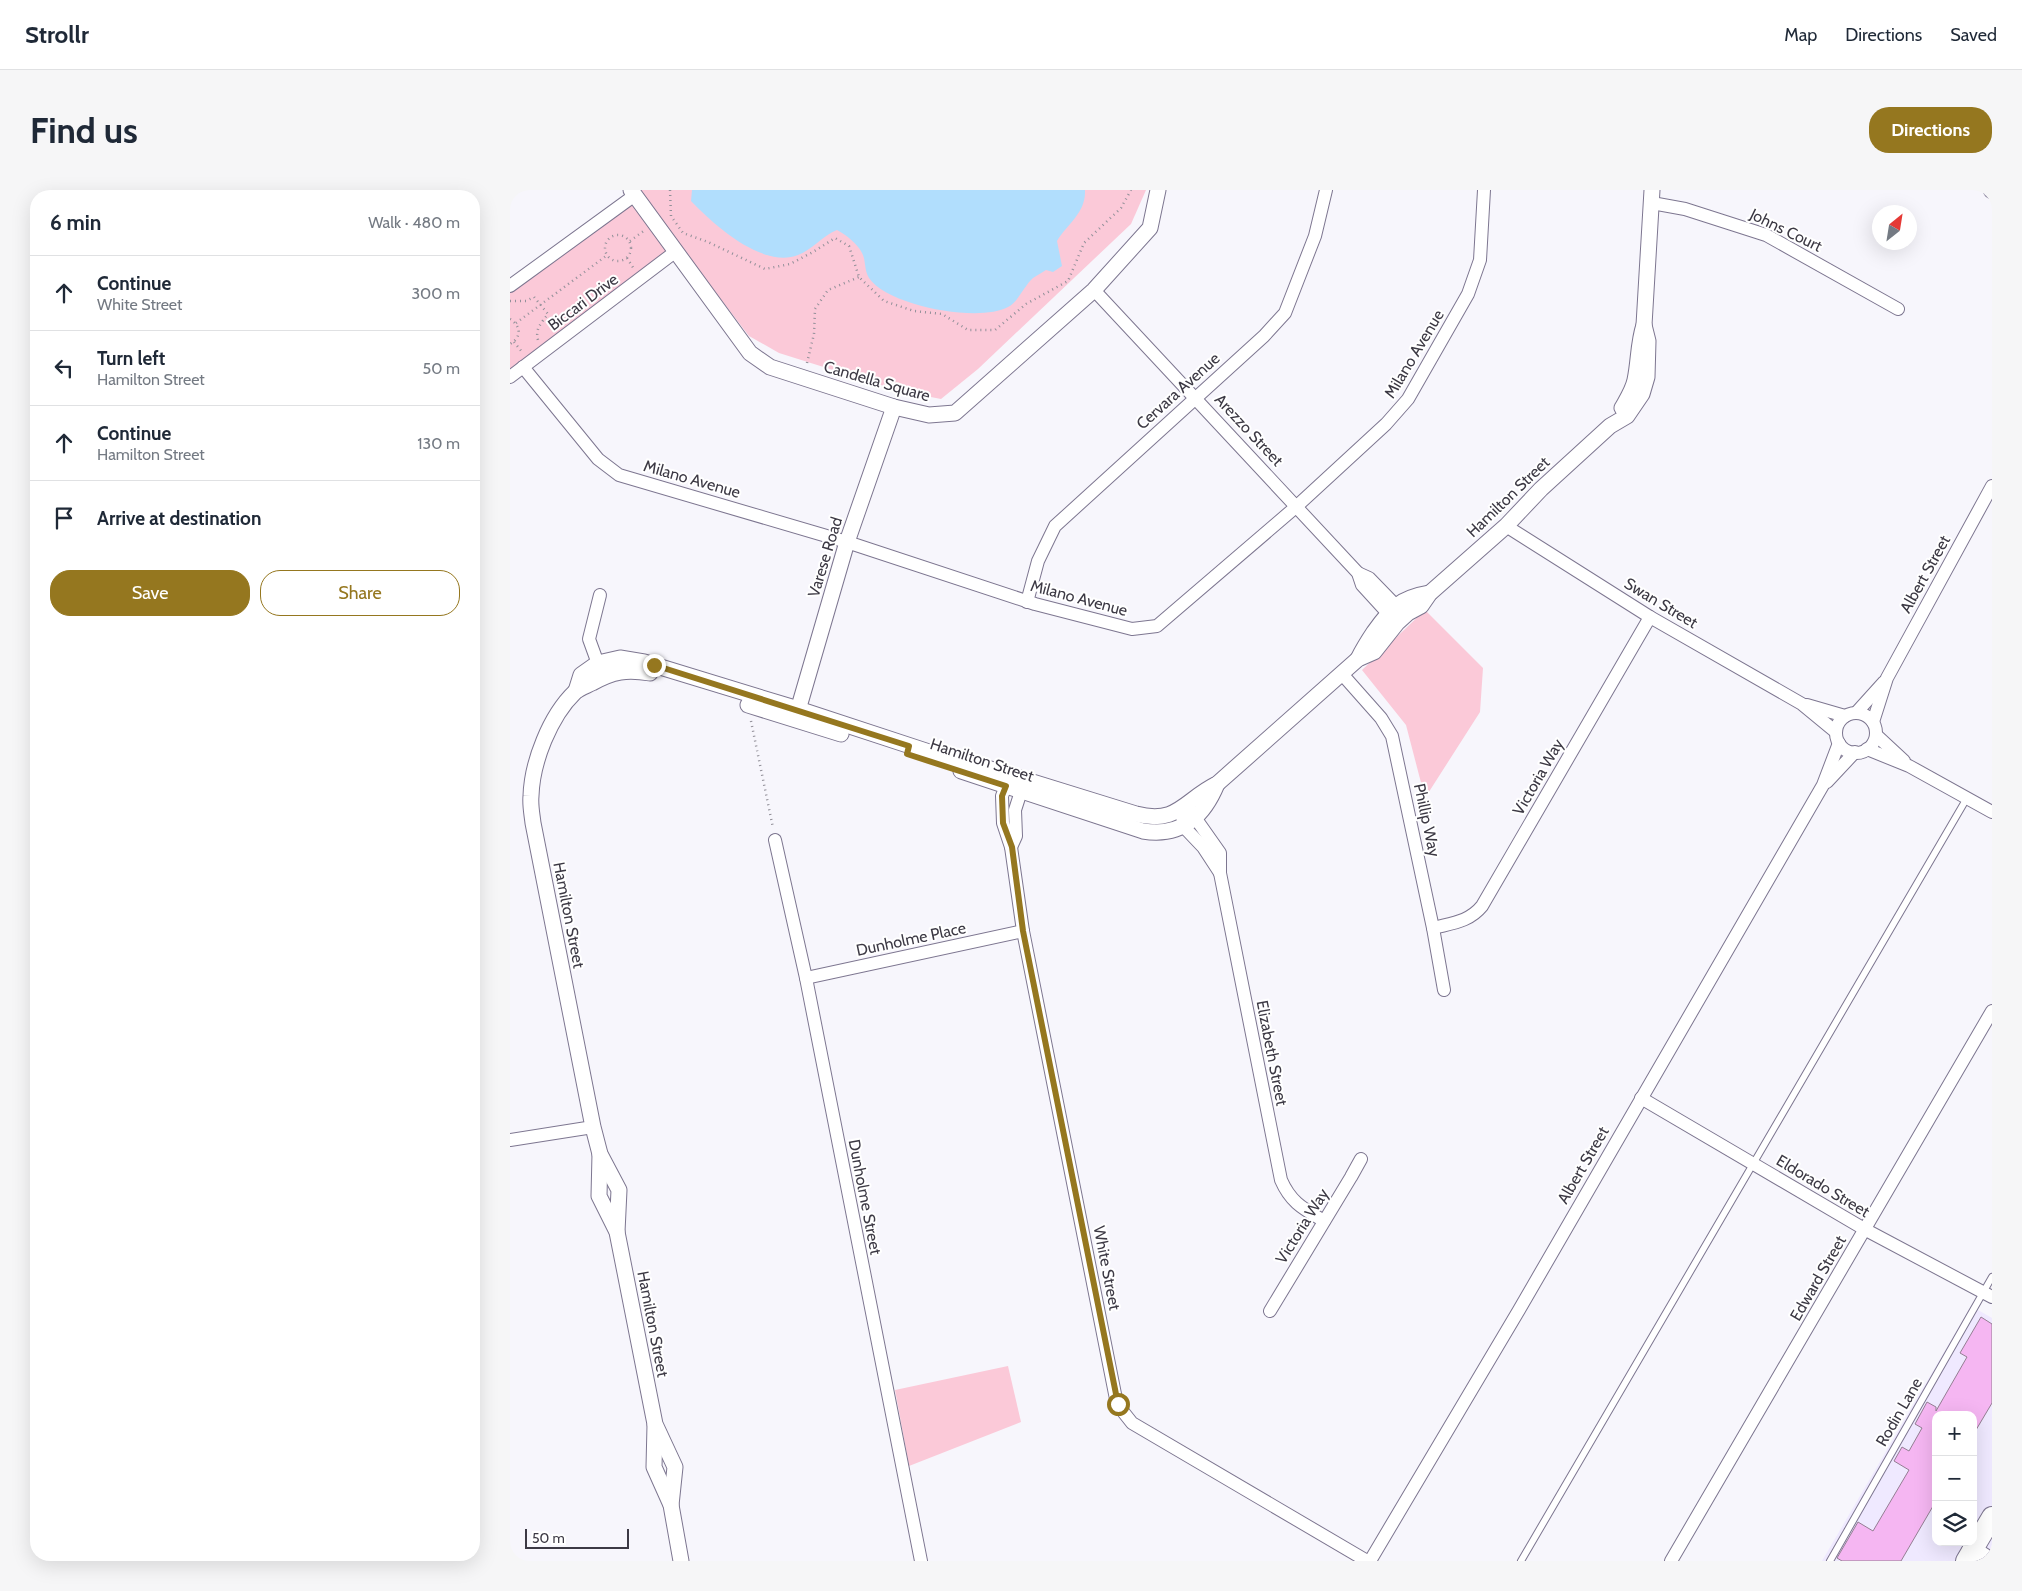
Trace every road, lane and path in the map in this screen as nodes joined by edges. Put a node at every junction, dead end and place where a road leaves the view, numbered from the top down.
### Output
1 (670, 190) edge
2 (1131, 190) edge
3 (1158, 190) edge
4 (1326, 190) edge
5 (1484, 190) edge
6 (633, 192) edge
7 (1652, 197) edge
8 (650, 226) dead end
9 (606, 231) dead end
10 (610, 236) junction
11 (630, 241) junction
12 (675, 252) junction
13 (606, 256) junction
14 (627, 258) junction
15 (635, 271) dead end
16 (859, 277) junction
17 (510, 286) edge
18 (1094, 290) junction
19 (510, 301) edge
20 (541, 305) junction
21 (1898, 309) dead end
22 (510, 319) edge
23 (516, 323) junction
24 (514, 342) junction
25 (538, 343) dead end
26 (510, 344) edge
27 (524, 361) junction
28 (807, 363) dead end
29 (510, 377) edge
30 (1196, 397) junction
31 (894, 406) junction
32 (1992, 486) edge
33 (1297, 506) junction
34 (1506, 526) junction
35 (847, 542) junction
36 (600, 596) dead end
37 (1026, 602) junction
38 (1396, 615) junction
39 (1650, 617) junction
40 (600, 669) junction
41 (1342, 674) junction
42 (1887, 678) junction
43 (1802, 704) junction
44 (1851, 714) junction
45 (796, 715) junction
46 (752, 719) dead end
47 (1873, 722) junction
48 (1876, 735) junction
49 (1838, 738) junction
50 (1861, 751) junction
51 (1909, 766) junction
52 (1008, 781) junction
53 (1823, 785) junction
54 (1023, 786) junction
55 (1967, 798) junction
56 (1992, 812) edge
57 (1187, 815) junction
58 (775, 840) joint
59 (1012, 847) junction
60 (1433, 928) junction
61 (1023, 931) junction
62 (806, 978) junction
63 (1444, 990) dead end
64 (1992, 1011) edge
65 (1641, 1098) junction
66 (593, 1127) junction
67 (510, 1140) edge
68 (1361, 1159) dead end
69 (1753, 1163) junction
70 (1324, 1221) junction
71 (1866, 1230) junction
72 (1992, 1277) edge
73 (1988, 1294) edge
74 (1270, 1310) dead end
75 (1992, 1517) edge
76 (1975, 1558) edge
77 (681, 1561) edge
78 (921, 1561) edge
79 (1369, 1561) edge
80 (1521, 1561) edge
81 (1671, 1561) edge
82 (1830, 1561) edge

1 - 16 path
2 - 16 path
3 - 18 street, Candella Square
4 - 30 street, Cervara Avenue
5 - 33 street, Milano Avenue
6 - 12 street, Candella Square
6 - 17 street
7 - 21 street, Johns Court
7 - 34 street, Hamilton Street
8 - 11 path
9 - 10 path
10 - 11 path
10 - 13 path
11 - 14 path
12 - 27 street, Biccari Drive
12 - 31 street, Candella Square
13 - 14 path
13 - 20 path
14 - 15 path
16 - 28 path
18 - 30 street, Arezzo Street
18 - 31 street, Candella Square
19 - 20 path
20 - 23 path
20 - 25 path
22 - 23 path
23 - 24 path
24 - 26 path
24 - 27 path
27 - 29 street, Biccari Drive
27 - 35 street, Milano Avenue
30 - 33 street, Arezzo Street
30 - 37 street, Cervara Avenue
31 - 35 street, Varese Road
32 - 42 street, Albert Street
33 - 37 street, Milano Avenue
33 - 38 street, Arezzo Street
34 - 38 street, Hamilton Street
34 - 39 street, Swan Street
35 - 37 street, Milano Avenue
35 - 45 street, Varese Road
36 - 40 street
38 - 41 street, Hamilton Street
39 - 43 street, Swan Street
39 - 60 street, Victoria Way
40 - 45 street, Hamilton Street
40 - 66 street, Hamilton Street
41 - 57 street, Hamilton Street
41 - 60 street, Phillip Way
42 - 44 street, Albert Street
42 - 47 street, Albert Street
43 - 44 street, Swan Street
43 - 49 street, Swan Street
44 - 47 street
44 - 49 street
45 - 52 street, Hamilton Street
46 - 58 path
47 - 48 street
48 - 50 street
48 - 51 street
49 - 50 street
49 - 53 street, Albert Street
50 - 51 street
50 - 53 street, Albert Street
51 - 55 street
52 - 54 street, Hamilton Street
52 - 59 street, White Street
53 - 65 street, Albert Street
54 - 57 street, Hamilton Street
54 - 59 street, White Street
55 - 56 street
55 - 69 lane
57 - 70 street, Elizabeth Street
58 - 62 street, Dunholme Street
59 - 61 street, White Street
60 - 63 street, Phillip Way
61 - 62 street, Dunholme Place
61 - 79 street, White Street
62 - 78 street, Dunholme Street
64 - 71 street, Edward Street
65 - 69 street, Eldorado Street
65 - 79 street, Albert Street
66 - 67 street
66 - 77 street, Hamilton Street
68 - 70 street, Victoria Way
69 - 71 street, Eldorado Street
69 - 80 lane
70 - 74 street, Victoria Way
71 - 73 street, Eldorado Street
71 - 81 street, Edward Street
72 - 73 lane, Rodin Lane
73 - 82 lane, Rodin Lane
75 - 76 main road

